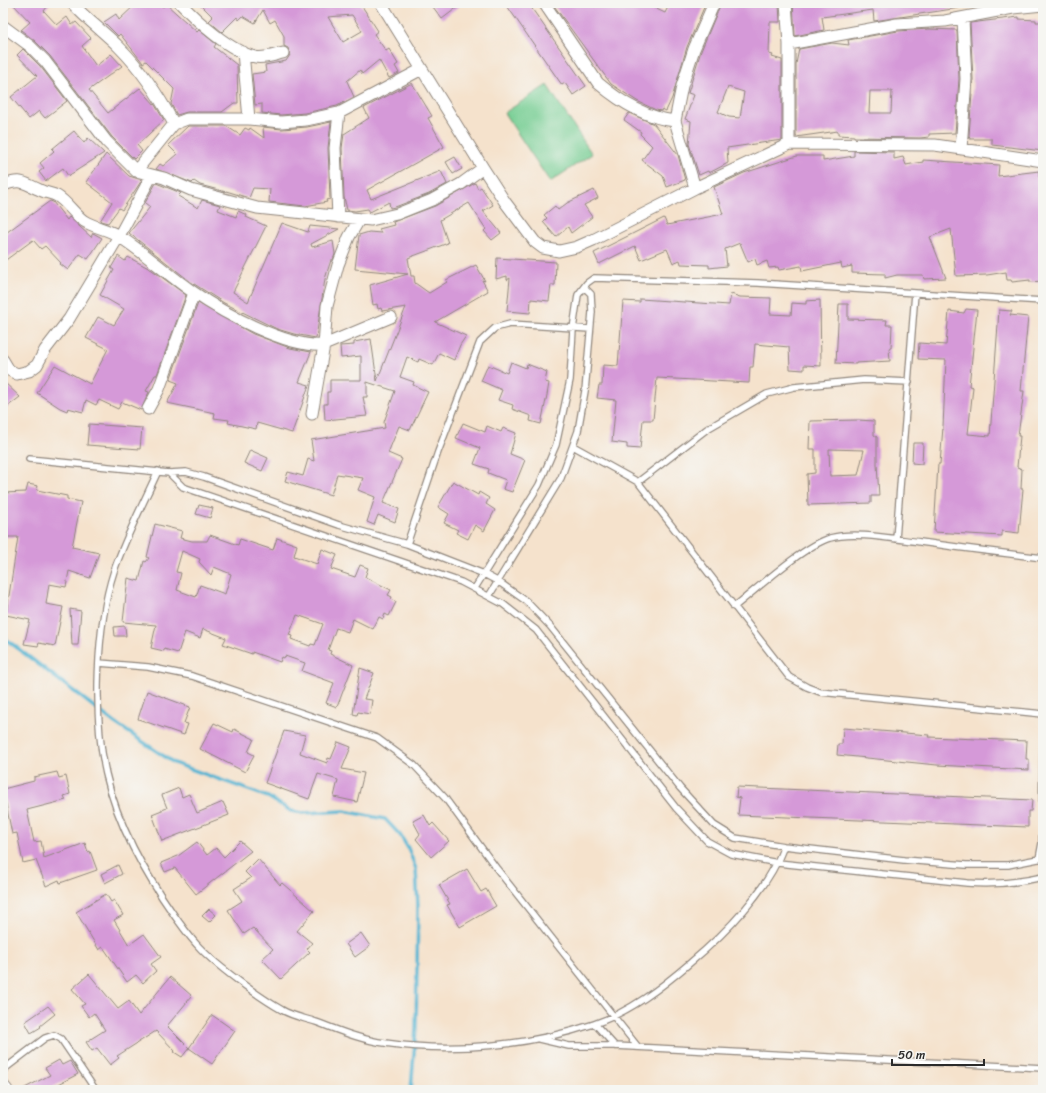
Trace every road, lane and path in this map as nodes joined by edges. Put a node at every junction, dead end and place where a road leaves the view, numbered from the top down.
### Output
1 (72, 3) edge
2 (180, 3) edge
3 (381, 3) edge
4 (544, 3) edge
5 (714, 3) edge
6 (786, 3) edge
7 (1043, 5) edge
8 (963, 19) junction
9 (3, 26) edge
10 (789, 44) junction
11 (243, 52) junction
12 (283, 53) dead end
13 (422, 68) junction
14 (339, 113) junction
15 (249, 119) junction
16 (675, 121) junction
17 (174, 124) junction
18 (789, 144) junction
19 (961, 149) junction
20 (1043, 161) edge
21 (483, 168) junction
22 (136, 171) junction
23 (152, 175) junction
24 (3, 184) edge
25 (695, 188) junction
26 (338, 218) junction
27 (359, 220) junction
28 (119, 236) junction
29 (584, 287) junction
30 (194, 293) junction
31 (915, 293) junction
32 (1043, 301) edge
33 (391, 317) dead end
34 (573, 329) junction
35 (590, 329) junction
36 (324, 345) junction
37 (3, 360) edge
38 (909, 382) junction
39 (148, 409) dead end
40 (312, 414) dead end
41 (573, 446) junction
42 (29, 459) dead end
43 (158, 471) junction
44 (169, 473) junction
45 (638, 482) junction
46 (896, 539) junction
47 (407, 544) junction
48 (1043, 558) edge
49 (484, 574) junction
50 (499, 582) junction
51 (475, 588) junction
52 (490, 596) junction
53 (734, 607) junction
54 (99, 663) junction
55 (1043, 714) edge
56 (1043, 746) edge
57 (784, 846) junction
58 (1041, 859) edge
59 (778, 863) junction
60 (1043, 877) edge
61 (614, 1016) junction
62 (595, 1024) junction
63 (536, 1039) junction
64 (615, 1046) junction
65 (638, 1047) junction
66 (1043, 1068) edge
67 (3, 1070) edge
68 (3, 1085) edge
69 (94, 1089) dead end
70 (7, 1090) edge

1 - 17 street
2 - 11 street
3 - 13 street
4 - 16 street
5 - 16 street
6 - 10 street
7 - 8 street
8 - 10 street
8 - 19 street
9 - 22 street
10 - 18 street
11 - 12 street
11 - 15 street
13 - 14 street
13 - 21 street
14 - 15 street
14 - 26 street
15 - 17 street
16 - 25 street
17 - 22 street
18 - 19 street
18 - 25 street
19 - 20 street
21 - 25 street
21 - 27 street
22 - 23 street
23 - 26 street
23 - 28 street
24 - 28 street
26 - 27 street
27 - 36 street
28 - 30 street
28 - 37 street
29 - 31 lane
29 - 34 lane
29 - 35 lane
30 - 36 street
30 - 39 street
31 - 32 lane
31 - 38 lane
33 - 36 street
34 - 35 lane
34 - 47 lane
34 - 49 lane
35 - 41 lane
36 - 40 street
38 - 45 lane
38 - 46 lane
41 - 45 lane
41 - 50 lane
42 - 43 lane
43 - 44 lane
43 - 54 lane
44 - 47 lane
44 - 51 lane
45 - 53 lane
46 - 48 lane
46 - 53 lane
47 - 49 lane
49 - 50 lane
49 - 51 lane
50 - 52 lane
50 - 57 lane
51 - 52 lane
52 - 59 lane
53 - 55 lane
54 - 61 lane
54 - 63 lane
56 - 58 lane
57 - 58 lane
57 - 59 lane
59 - 60 lane
59 - 61 lane
61 - 62 lane
61 - 65 lane
62 - 63 lane
62 - 64 lane
63 - 64 lane
64 - 65 lane
65 - 66 lane
67 - 69 lane
68 - 70 street

